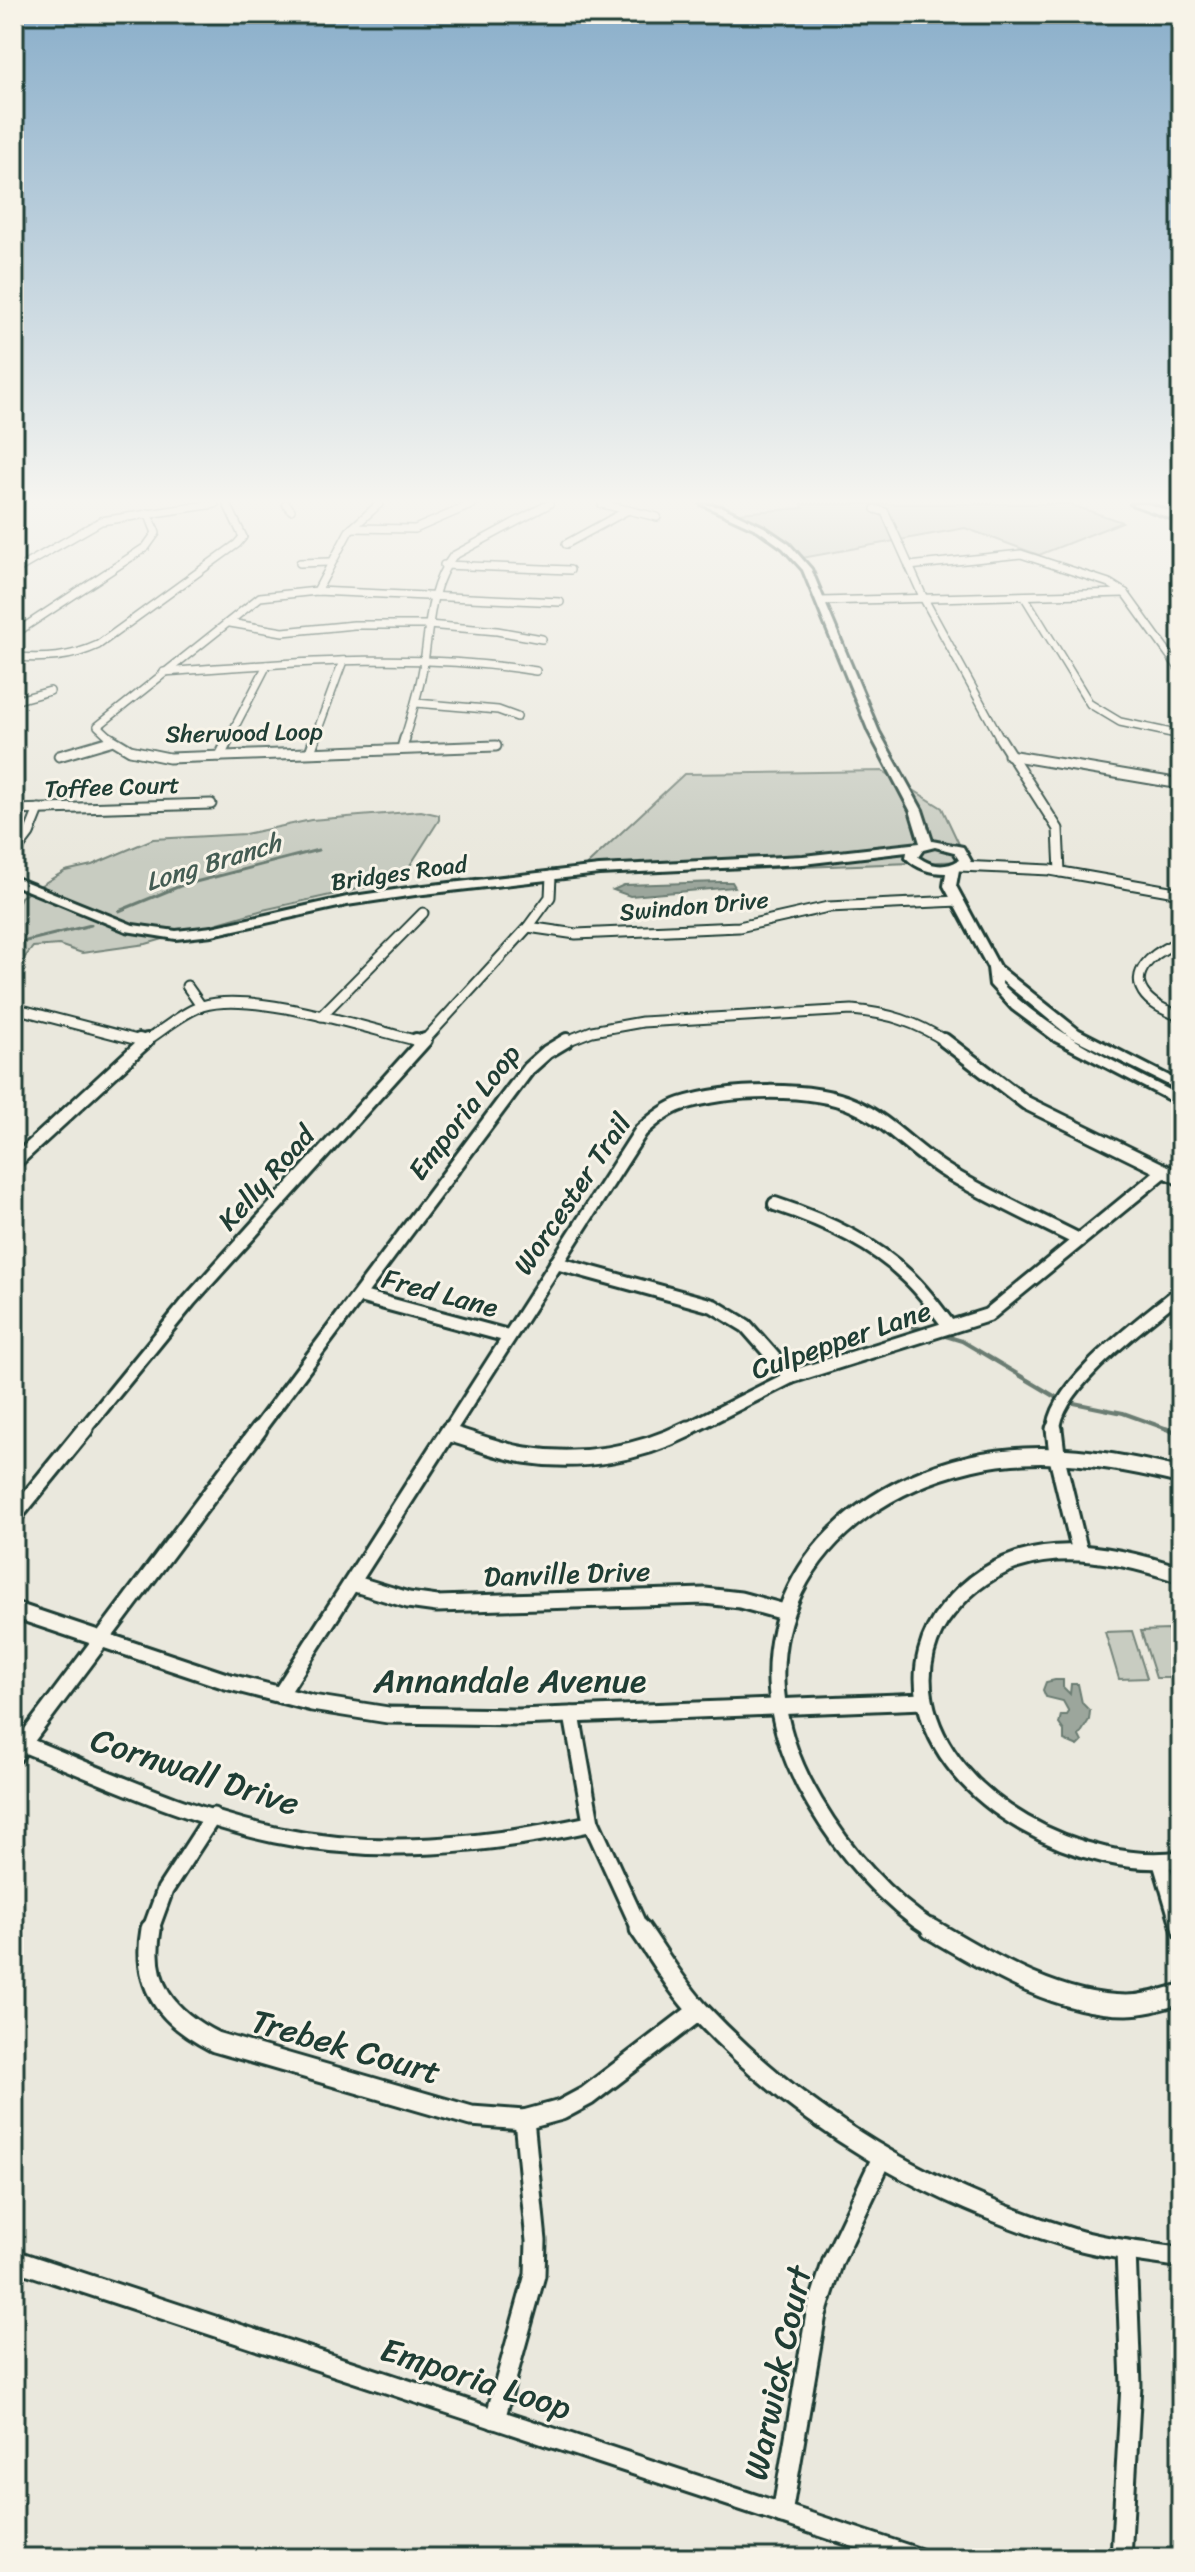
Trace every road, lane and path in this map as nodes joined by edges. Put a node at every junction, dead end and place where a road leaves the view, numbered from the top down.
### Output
1 (129, 624) edge
2 (229, 624) edge
3 (236, 624) edge
4 (830, 624) edge
5 (938, 624) edge
6 (1041, 624) edge
7 (1147, 624) edge
8 (428, 625) junction
9 (542, 639) dead end
10 (14, 657) edge
11 (343, 661) junction
12 (424, 661) junction
13 (267, 665) junction
14 (536, 671) dead end
15 (1181, 671) edge
16 (164, 672) junction
17 (50, 691) dead end
18 (14, 701) edge
19 (416, 703) junction
20 (517, 717) dead end
21 (1181, 735) edge
22 (110, 741) junction
23 (496, 746) dead end
24 (402, 748) junction
25 (310, 752) junction
26 (1009, 755) junction
27 (59, 756) dead end
28 (220, 756) junction
29 (1181, 784) edge
30 (211, 804) dead end
31 (39, 809) junction
32 (14, 810) edge
33 (916, 810) junction
34 (948, 845) junction
35 (921, 846) junction
36 (14, 854) edge
37 (803, 860) junction
38 (959, 863) junction
39 (922, 865) junction
40 (1055, 871) junction
41 (551, 876) junction
42 (14, 881) edge
43 (950, 886) junction
44 (1181, 893) edge
45 (959, 901) junction
46 (423, 913) dead end
47 (528, 927) junction
48 (1181, 942) edge
49 (994, 968) junction
50 (187, 986) dead end
51 (201, 1006) junction
52 (18, 1009) dead end
53 (321, 1016) junction
54 (1181, 1017) edge
55 (145, 1042) junction
56 (422, 1042) junction
57 (1181, 1087) edge
58 (1181, 1102) edge
59 (19, 1150) edge
60 (14, 1163) edge
61 (1164, 1171) junction
62 (1181, 1179) edge
63 (775, 1204) dead end
64 (1079, 1240) junction
65 (556, 1263) junction
66 (1181, 1291) edge
67 (359, 1296) junction
68 (950, 1327) junction
69 (508, 1336) junction
70 (791, 1377) junction
71 (448, 1433) junction
72 (1058, 1455) junction
73 (1181, 1476) edge
74 (14, 1516) edge
75 (1080, 1552) junction
76 (1181, 1575) edge
77 (352, 1583) junction
78 (14, 1610) edge
79 (784, 1612) junction
80 (102, 1639) junction
81 (280, 1695) junction
82 (924, 1701) junction
83 (779, 1706) junction
84 (572, 1715) junction
85 (18, 1750) edge
86 (213, 1816) junction
87 (589, 1824) junction
88 (1181, 1859) edge
89 (1161, 1863) junction
90 (1181, 1931) edge
91 (1181, 1994) edge
92 (698, 2011) junction
93 (524, 2120) junction
94 (881, 2160) junction
95 (1126, 2250) junction
96 (1181, 2258) edge
97 (14, 2260) edge
98 (495, 2419) junction
99 (782, 2514) junction
100 (917, 2558) edge
101 (1121, 2558) edge

1 - 10 street
2 - 16 street, Sherwood Loop
3 - 8 street
4 - 33 street
5 - 26 street
6 - 21 street
7 - 15 street
8 - 9 street
8 - 12 street
11 - 12 street
11 - 13 street
11 - 25 street
12 - 14 street
12 - 19 street
13 - 16 street
13 - 28 street
16 - 22 street, Sherwood Loop
17 - 18 street
19 - 20 street
19 - 24 street
22 - 27 street
22 - 28 street, Sherwood Loop
23 - 24 street, Sherwood Loop
24 - 25 street, Sherwood Loop
25 - 28 street, Sherwood Loop
26 - 29 street
26 - 40 street
30 - 31 street, Toffee Court
31 - 32 street, Toffee Court
31 - 36 street
33 - 34 street
33 - 35 street
34 - 35 street, Bridges Road
34 - 38 street
35 - 37 street, Bridges Road
35 - 39 street
37 - 39 street, Bridges Road
37 - 41 street, Bridges Road
38 - 39 street, Bridges Road
38 - 40 street
38 - 43 street
39 - 43 street
40 - 44 street
41 - 42 street, Bridges Road
41 - 47 street, Kelly Road
43 - 45 street
45 - 47 street, Swindon Drive
45 - 49 street
46 - 53 street
47 - 56 street, Kelly Road
48 - 54 street
49 - 57 street
49 - 58 street
50 - 51 street
51 - 53 street
51 - 55 street
52 - 55 street
53 - 56 street
55 - 59 street
56 - 74 street, Kelly Road
59 - 60 street
61 - 62 street, Emporia Loop
61 - 64 street, Culpepper Lane
61 - 67 street, Emporia Loop
63 - 68 street
64 - 65 street, Worcester Trail
64 - 68 street, Culpepper Lane
65 - 69 street, Worcester Trail
65 - 70 street
66 - 72 street
67 - 69 street, Fred Lane
67 - 80 street, Emporia Loop
68 - 70 street, Culpepper Lane
69 - 71 street, Worcester Trail
70 - 71 street, Culpepper Lane
71 - 77 street, Worcester Trail
72 - 73 street
72 - 75 street
72 - 79 street
75 - 76 street
75 - 82 street
77 - 79 street, Danville Drive
77 - 81 street, Worcester Trail
78 - 80 street, Annandale Avenue
79 - 83 street
80 - 81 street, Annandale Avenue
80 - 85 street, Emporia Loop
81 - 84 street, Annandale Avenue
82 - 83 street, Annandale Avenue
82 - 89 street
83 - 84 street, Annandale Avenue
83 - 91 street
84 - 87 street
85 - 86 street, Cornwall Drive
86 - 87 street, Cornwall Drive
86 - 93 street, Trebek Court
87 - 92 street
88 - 89 street
89 - 90 street
92 - 93 street, Trebek Court
92 - 94 street
93 - 98 street
94 - 95 street
94 - 99 street, Warwick Court
95 - 96 street
95 - 101 street
97 - 98 street, Emporia Loop
98 - 99 street, Emporia Loop
99 - 100 street, Emporia Loop

